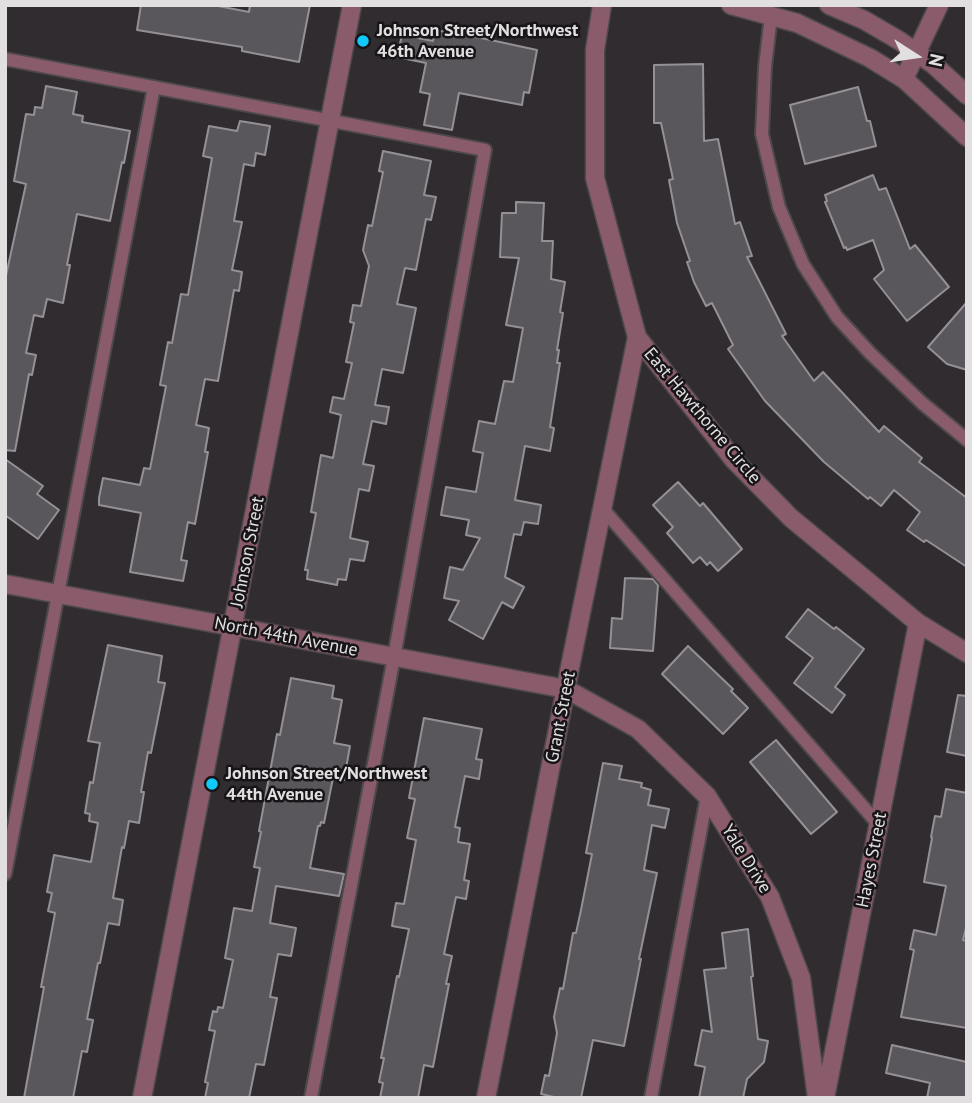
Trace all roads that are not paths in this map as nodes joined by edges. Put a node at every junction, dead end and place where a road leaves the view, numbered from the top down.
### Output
1 (352, 5) edge
2 (602, 5) edge
3 (731, 5) edge
4 (829, 5) edge
5 (939, 5) edge
6 (771, 16) junction
7 (916, 51) junction
8 (5, 59) edge
9 (904, 79) junction
10 (154, 87) junction
11 (967, 95) edge
12 (330, 120) junction
13 (967, 137) edge
14 (637, 337) junction
15 (967, 440) edge
16 (603, 508) junction
17 (5, 584) edge
18 (58, 594) junction
19 (918, 623) junction
20 (233, 627) junction
21 (967, 653) edge
22 (394, 657) junction
23 (566, 689) junction
24 (707, 796) junction
25 (879, 825) junction
26 (5, 874) edge
27 (142, 1098) edge
28 (311, 1098) edge
29 (486, 1098) edge
30 (651, 1098) edge
31 (817, 1098) edge
32 (825, 1098) edge

1 - 12 street, Johnson Street
2 - 14 street, East Hawthorne Circle
3 - 6 street
4 - 7 street
5 - 7 street
6 - 9 street
6 - 15 lane
7 - 9 street
7 - 11 street
8 - 10 lane
9 - 13 street
10 - 12 lane
10 - 18 lane
12 - 20 street, Johnson Street
12 - 22 lane
14 - 16 street, Grant Street
14 - 19 street, East Hawthorne Circle
16 - 23 street, Grant Street
16 - 25 lane
17 - 18 street, North 44th Avenue
18 - 20 street, North 44th Avenue
18 - 26 lane
19 - 21 street, East Hawthorne Circle
19 - 25 street, Hayes Street
20 - 22 street, North 44th Avenue
20 - 27 street, Johnson Street
22 - 23 street, North 44th Avenue
22 - 28 lane
23 - 24 street, Yale Drive
23 - 29 street, Grant Street
24 - 30 lane
24 - 31 street, Yale Drive
25 - 32 street, Hayes Street

